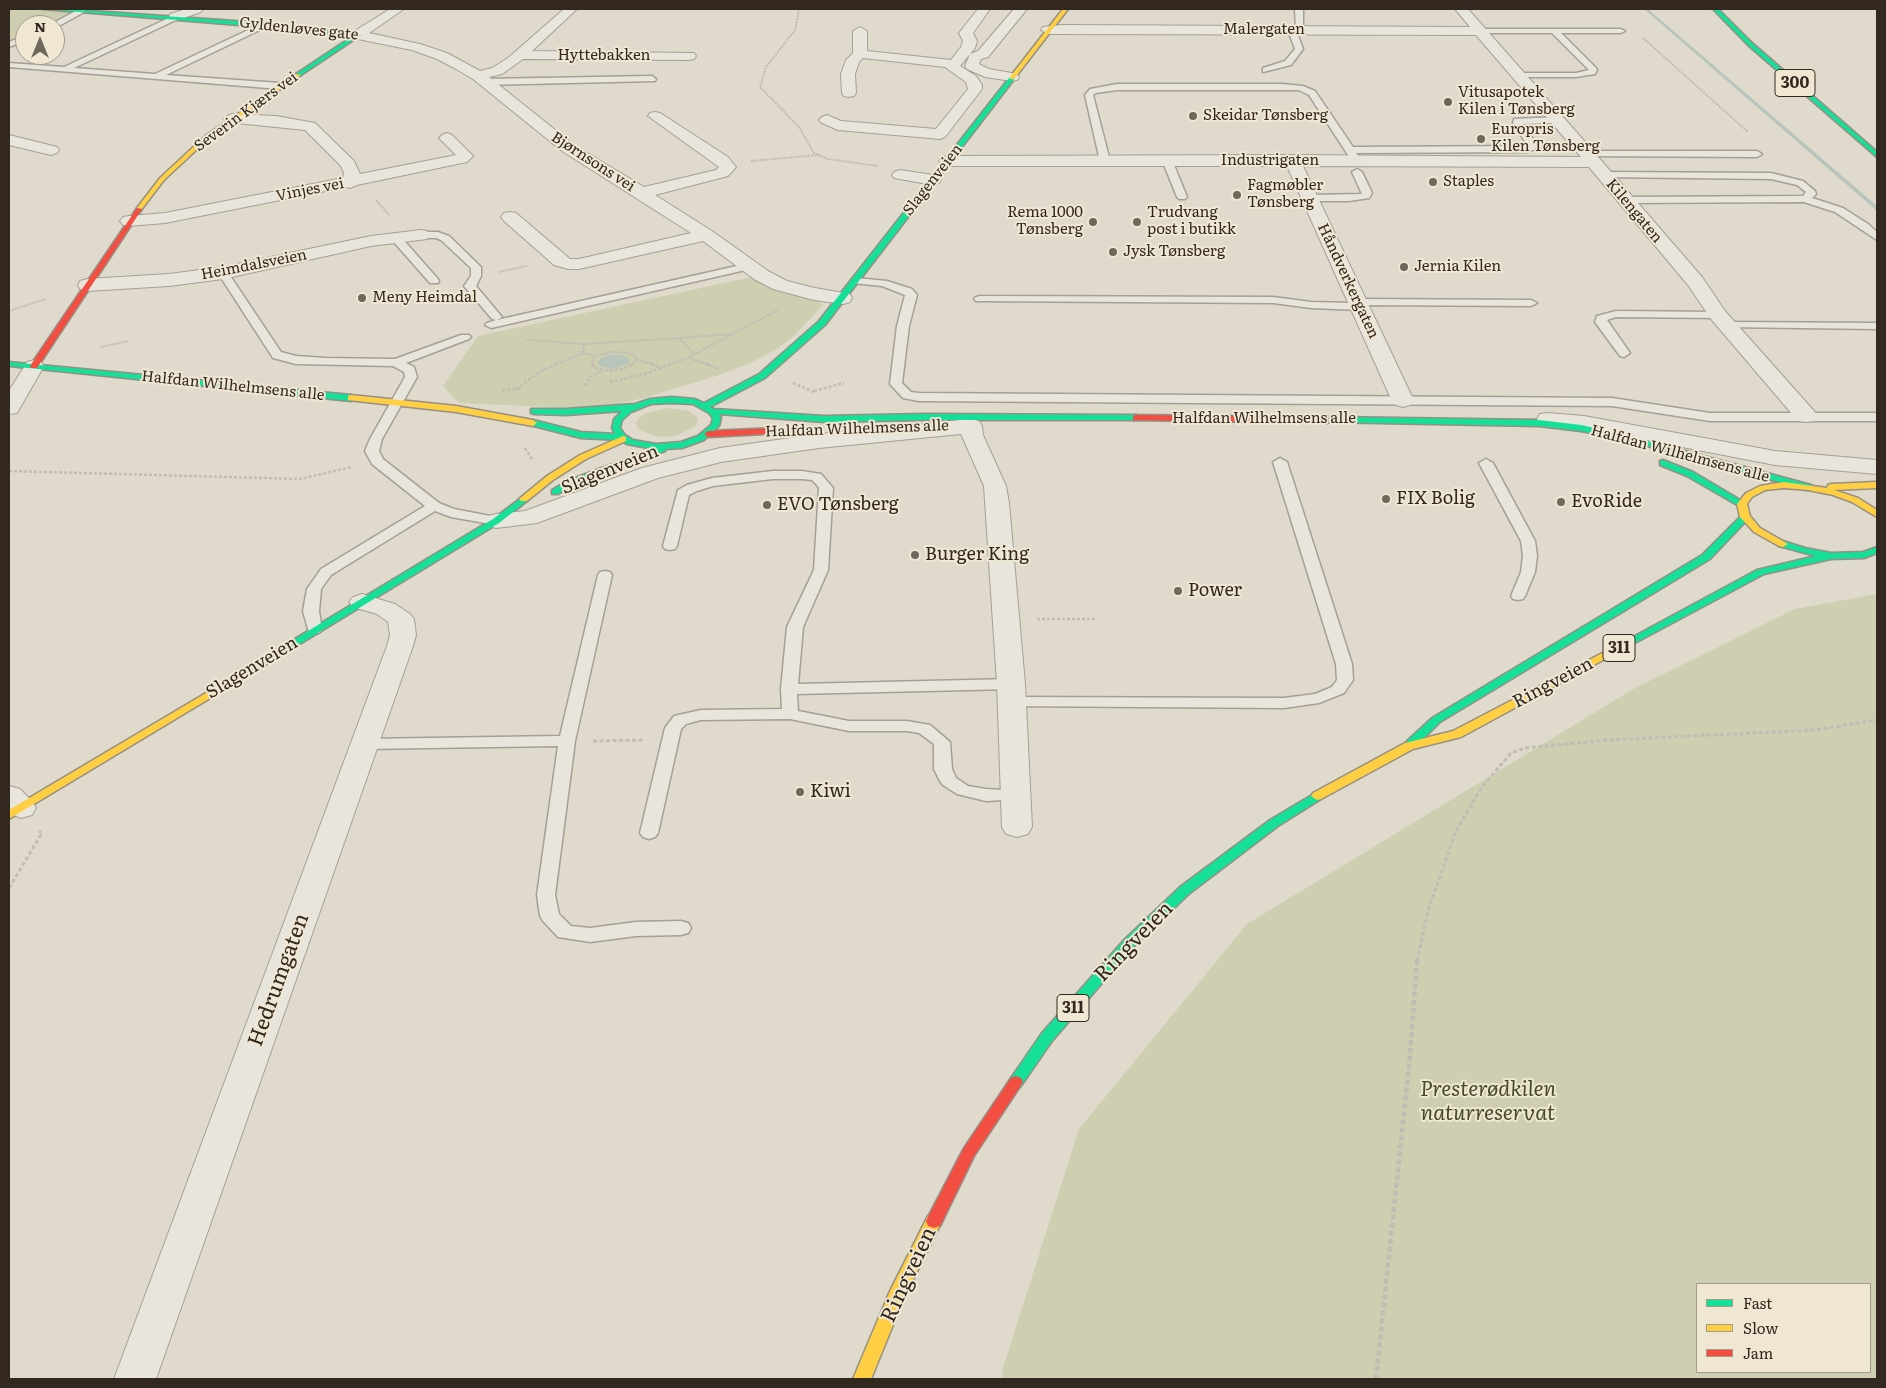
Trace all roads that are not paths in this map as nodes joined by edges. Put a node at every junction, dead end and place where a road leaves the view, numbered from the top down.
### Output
1 (46, 9) edge
2 (197, 9) edge
3 (398, 9) edge
4 (571, 9) edge
5 (984, 9) edge
6 (1021, 9) edge
7 (1065, 9) edge
8 (1299, 9) edge
9 (1461, 9) edge
10 (1715, 9) edge
11 (85, 10) edge
12 (175, 17) junction
13 (65, 20) edge
14 (263, 24) junction
15 (1048, 30) junction
16 (1296, 30) junction
17 (860, 31) dead end
18 (1480, 31) junction
19 (1554, 31) junction
20 (1621, 31) road end
21 (358, 35) junction
22 (860, 54) junction
23 (969, 54) junction
24 (520, 55) junction
25 (689, 56) dead end
26 (953, 64) junction
27 (9, 65) edge
28 (65, 69) junction
29 (1266, 70) dead end
30 (1518, 75) junction
31 (156, 76) junction
32 (1012, 77) junction
33 (481, 79) junction
34 (652, 79) dead end
35 (280, 86) junction
36 (849, 93) dead end
37 (655, 116) dead end
38 (232, 119) junction
39 (827, 120) dead end
40 (1557, 120) junction
41 (447, 138) dead end
42 (9, 140) edge
43 (51, 150) dead end
44 (1757, 154) road end
45 (1877, 155) edge
46 (1590, 158) junction
47 (1167, 160) junction
48 (1292, 160) junction
49 (1105, 161) junction
50 (1355, 161) junction
51 (947, 162) junction
52 (900, 175) dead end
53 (1604, 175) junction
54 (933, 180) junction
55 (350, 182) junction
56 (642, 193) junction
57 (1182, 197) dead end
58 (1310, 198) junction
59 (1805, 199) junction
60 (1625, 200) junction
61 (510, 217) dead end
62 (129, 221) junction
63 (706, 235) junction
64 (421, 236) joint
65 (1877, 237) edge
66 (392, 238) junction
67 (750, 266) junction
68 (223, 273) junction
69 (434, 280) dead end
70 (856, 281) junction
71 (87, 285) junction
72 (843, 298) junction
73 (980, 299) dead end
74 (1530, 303) dead end
75 (1359, 305) junction
76 (1722, 320) junction
77 (1877, 326) edge
78 (465, 336) dead end
79 (796, 346) junction
80 (1624, 353) dead end
81 (763, 361) dead end
82 (396, 363) junction
83 (9, 364) edge
84 (34, 366) junction
85 (685, 391) dead end
86 (658, 401) junction
87 (1403, 401) junction
88 (397, 403) junction
89 (635, 407) junction
90 (9, 408) edge
91 (709, 408) junction
92 (456, 409) junction
93 (1806, 416) junction
94 (1877, 417) edge
95 (1491, 421) junction
96 (971, 426) junction
97 (708, 434) junction
98 (1558, 437) dead end
99 (623, 438) junction
100 (671, 446) junction
101 (1650, 458) dead end
102 (1280, 462) dead end
103 (1486, 463) dead end
104 (1877, 467) edge
105 (1877, 484) edge
106 (1811, 487) junction
107 (1742, 504) junction
108 (434, 506) junction
109 (1877, 514) edge
110 (1745, 517) junction
111 (496, 521) junction
112 (670, 546) dead end
113 (1877, 550) edge
114 (1830, 556) junction
115 (605, 575) dead end
116 (1518, 596) dead end
117 (362, 602) junction
118 (314, 630) junction
119 (789, 689) junction
120 (1012, 693) junction
121 (790, 714) junction
122 (567, 741) junction
123 (364, 744) junction
124 (1409, 746) junction
125 (1016, 795) junction
126 (18, 812) edge
127 (1017, 827) dead end
128 (649, 832) dead end
129 (681, 928) dead end
130 (135, 1379) edge
131 (862, 1379) edge

1 - 11 main road, Gyldenløves gate
2 - 12 street
3 - 21 street, Severin Kjærs vei
4 - 24 street
5 - 23 street
6 - 23 street
7 - 15 main road, Slagenveien
8 - 16 lane
9 - 18 street, Kilengaten
10 - 45 main road, 300
11 - 12 main road, Gyldenløves gate
11 - 13 lane
12 - 14 main road, Gyldenløves gate
12 - 28 lane
14 - 21 main road, Gyldenløves gate
14 - 31 lane
15 - 16 street, Malergaten
15 - 32 main road, Slagenveien
16 - 18 street, Malergaten
16 - 29 lane
17 - 22 street
18 - 19 lane
18 - 30 street, Kilengaten
19 - 20 lane
19 - 30 lane
21 - 33 street, Gyldenløves gate
21 - 35 main road, Severin Kjærs vei
22 - 26 street
22 - 36 street
23 - 26 street
23 - 32 street
24 - 25 street, Hyttebakken
24 - 33 street
26 - 39 street, Slagenveien
27 - 28 lane
28 - 31 lane
30 - 40 street, Kilengaten
31 - 35 lane
32 - 51 main road, Slagenveien
33 - 34 lane
33 - 56 street, Bjørnsons vei
35 - 38 main road, Severin Kjærs vei
37 - 56 street
38 - 55 street
38 - 62 main road, Severin Kjærs vei
40 - 46 street, Kilengaten
40 - 50 lane
41 - 55 street, Vinjes vei
42 - 43 street
44 - 46 lane
46 - 50 street, Industrigaten
46 - 53 street, Kilengaten
47 - 48 street, Industrigaten
47 - 49 street, Industrigaten
47 - 57 lane
48 - 50 street, Industrigaten
48 - 58 street, Håndverkergaten
49 - 50 lane
49 - 51 street, Industrigaten
50 - 58 lane
51 - 54 main road, Slagenveien
52 - 54 street
53 - 59 lane
53 - 60 street, Kilengaten
54 - 70 main road, Slagenveien
55 - 62 street, Vinjes vei
56 - 63 street, Bjørnsons vei
58 - 75 street, Håndverkergaten
59 - 60 lane
59 - 65 lane
60 - 76 street, Kilengaten
61 - 63 street
62 - 71 main road, Severin Kjærs vei
63 - 67 street, Bjørnsons vei
64 - 66 street, Heimdalsveien
64 - 67 lane
66 - 68 street, Heimdalsveien
66 - 69 lane
67 - 72 street, Bjørnsons vei
68 - 71 street, Heimdalsveien
68 - 82 lane
70 - 72 main road, Slagenveien
70 - 87 lane
71 - 84 main road, Severin Kjærs vei
72 - 79 main road, Slagenveien
73 - 75 lane
74 - 75 lane
75 - 87 street, Håndverkergaten
76 - 77 lane
76 - 80 lane
76 - 93 street, Kilengaten
78 - 82 lane
79 - 81 main road, Slagenveien
79 - 91 main road, Slagenveien
82 - 88 lane
83 - 84 main road, Halfdan Wilhelmsens alle
84 - 88 main road, Halfdan Wilhelmsens alle
84 - 90 street
85 - 86 main road
86 - 89 main road, Halfdan Wilhelmsens alle
86 - 91 main road, Halfdan Wilhelmsens alle
87 - 93 lane
88 - 92 main road, Halfdan Wilhelmsens alle
88 - 108 lane
89 - 92 main road, Halfdan Wilhelmsens alle
89 - 99 main road
91 - 95 main road, Halfdan Wilhelmsens alle
91 - 97 main road
92 - 99 main road, Halfdan Wilhelmsens alle
93 - 94 lane
95 - 104 street
95 - 106 main road, Halfdan Wilhelmsens alle
96 - 97 main road, Halfdan Wilhelmsens alle
96 - 98 main road, Halfdan Wilhelmsens alle
96 - 111 street
96 - 120 street
97 - 100 main road, Halfdan Wilhelmsens alle
99 - 100 main road, Halfdan Wilhelmsens alle
99 - 111 main road, Slagenveien
100 - 111 main road, Slagenveien
101 - 107 main road, Halfdan Wilhelmsens alle
102 - 120 lane
103 - 116 lane
105 - 106 main road
106 - 107 main road
106 - 109 main road
107 - 110 main road
108 - 111 lane
108 - 118 lane
110 - 114 main road, Ringveien / 311
110 - 124 main road, Ringveien / 311
111 - 117 main road, Slagenveien
112 - 119 lane
113 - 114 main road, Ringveien / 311
114 - 124 main road, Ringveien / 311
115 - 122 lane
117 - 118 main road, Slagenveien
117 - 123 street, Hedrumgaten
118 - 126 main road, Slagenveien
119 - 120 lane
119 - 121 lane
120 - 125 street
121 - 125 lane
121 - 128 lane
122 - 123 lane
122 - 129 lane
123 - 130 street, Hedrumgaten
124 - 131 main road, Ringveien / 311
125 - 127 street

